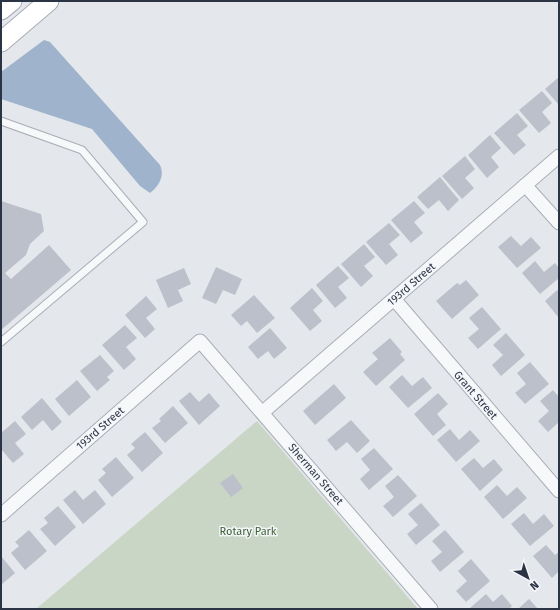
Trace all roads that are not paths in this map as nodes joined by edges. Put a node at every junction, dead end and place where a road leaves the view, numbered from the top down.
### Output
1 (12, 1) edge
2 (49, 1) edge
3 (1, 10) edge
4 (1, 42) edge
5 (1, 121) edge
6 (559, 156) edge
7 (525, 185) junction
8 (559, 223) edge
9 (394, 299) junction
10 (200, 341) joint
11 (1, 342) edge
12 (263, 412) junction
13 (559, 491) edge
14 (1, 515) edge
15 (432, 609) edge

1 - 3 main road
2 - 4 main road
5 - 11 lane
6 - 7 street, 193rd Street
7 - 8 street
7 - 9 street, 193rd Street
9 - 12 street, 193rd Street
9 - 13 street, Grant Street
10 - 12 street, Sherman Street
10 - 14 street, 193rd Street
12 - 15 street, Sherman Street

